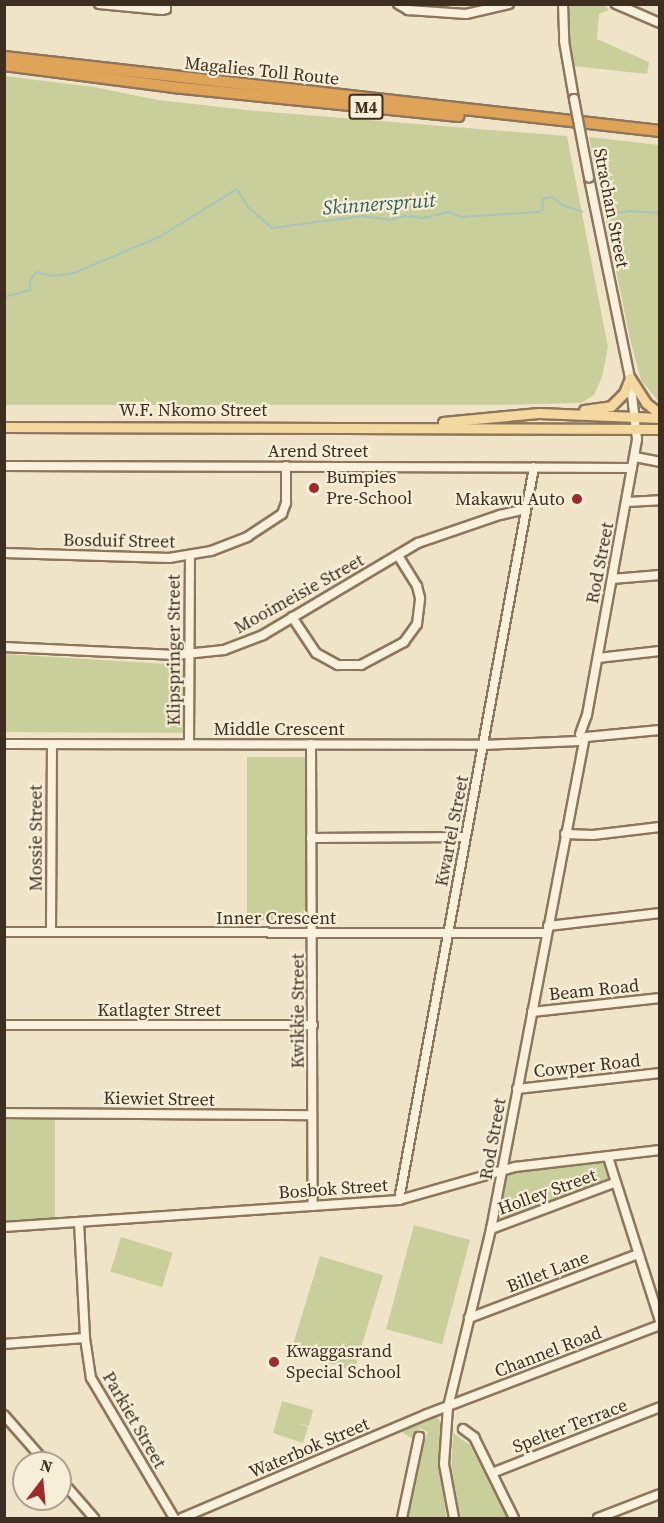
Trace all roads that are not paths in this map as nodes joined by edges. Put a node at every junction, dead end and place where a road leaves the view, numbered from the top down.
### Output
1 (99, 4) edge
2 (166, 4) edge
3 (398, 4) edge
4 (509, 4) edge
5 (562, 4) edge
6 (616, 4) edge
7 (660, 23) edge
8 (4, 57) edge
9 (4, 65) edge
10 (660, 130) edge
11 (660, 138) edge
12 (630, 378) junction
13 (539, 414) junction
14 (635, 416) junction
15 (660, 416) edge
16 (4, 427) edge
17 (381, 427) junction
18 (637, 428) junction
19 (660, 429) edge
20 (635, 457) junction
21 (660, 462) edge
22 (4, 466) edge
23 (286, 466) junction
24 (534, 467) junction
25 (632, 468) junction
26 (660, 500) edge
27 (627, 502) junction
28 (525, 509) junction
29 (4, 553) edge
30 (398, 555) junction
31 (190, 556) junction
32 (660, 575) edge
33 (612, 579) junction
34 (292, 617) junction
35 (4, 647) edge
36 (660, 651) edge
37 (188, 655) junction
38 (598, 658) junction
39 (660, 730) edge
40 (582, 738) junction
41 (4, 744) edge
42 (189, 744) junction
43 (311, 744) junction
44 (52, 745) junction
45 (483, 745) junction
46 (660, 827) edge
47 (565, 834) junction
48 (465, 837) junction
49 (311, 838) junction
50 (660, 913) edge
51 (548, 929) junction
52 (4, 932) edge
53 (51, 932) junction
54 (313, 933) junction
55 (448, 933) junction
56 (660, 998) edge
57 (532, 1012) junction
58 (4, 1025) edge
59 (313, 1025) junction
60 (660, 1072) edge
61 (517, 1089) junction
62 (4, 1113) edge
63 (312, 1114) junction
64 (660, 1150) edge
65 (608, 1156) junction
66 (502, 1172) junction
67 (614, 1183) junction
68 (399, 1200) junction
69 (313, 1206) junction
70 (79, 1222) junction
71 (4, 1227) edge
72 (491, 1229) junction
73 (638, 1254) junction
74 (469, 1318) junction
75 (660, 1323) edge
76 (85, 1338) junction
77 (4, 1344) edge
78 (448, 1407) junction
79 (660, 1407) edge
80 (4, 1414) edge
81 (463, 1429) dead end
82 (419, 1437) dead end
83 (36, 1451) edge
84 (492, 1473) junction
85 (72, 1493) edge
86 (660, 1494) edge
87 (94, 1518) edge
88 (174, 1518) edge
89 (182, 1518) edge
90 (402, 1518) edge
91 (454, 1518) edge
92 (514, 1518) edge
93 (598, 1518) edge

1 - 2 street
3 - 4 street
5 - 12 street, Strachan Street, bridge
6 - 7 street
8 - 10 highway, Magalies Toll Route / M4
9 - 11 highway, Magalies Toll Route / M4
12 - 13 main road
12 - 14 street, Strachan Street
12 - 15 main road
13 - 14 main road, W.F. Nkomo Street
13 - 17 main road, W.F. Nkomo Street
14 - 15 main road, W.F. Nkomo Street
14 - 18 street, Rod Street
16 - 17 main road, W.F. Nkomo Street
17 - 18 main road, W.F. Nkomo Street
18 - 19 main road, W.F. Nkomo Street
18 - 20 street, Rod Street
20 - 21 street
20 - 25 street, Rod Street
22 - 23 street, Arend Street
23 - 24 street, Arend Street
23 - 31 street, Bosduif Street
24 - 25 street, Arend Street
24 - 28 street, Kwartel Street
25 - 27 street, Rod Street
26 - 27 street
27 - 33 street, Rod Street
28 - 30 street, Mooimeisie Street
28 - 45 street, Kwartel Street
29 - 31 street, Bosduif Street
30 - 34 street, Mooimeisie Street
30 - 34 street
31 - 37 street, Klipspringer Street
32 - 33 street
33 - 38 street, Rod Street
34 - 37 street, Mooimeisie Street
35 - 37 street, Mooimeisie Street
36 - 38 street
37 - 42 street, Klipspringer Street
38 - 40 street, Rod Street
39 - 40 street, Middle Crescent
40 - 45 street, Middle Crescent
40 - 47 street, Rod Street
41 - 44 street, Middle Crescent
42 - 43 street, Middle Crescent
42 - 44 street, Middle Crescent
43 - 45 street, Middle Crescent
43 - 49 street, Kwikkie Street
44 - 53 street, Mossie Street
45 - 48 street, Kwartel Street
46 - 47 street
47 - 51 street, Rod Street
48 - 49 street
48 - 55 street, Kwartel Street
49 - 54 street, Kwikkie Street
50 - 51 street, Inner Crescent
51 - 55 street, Inner Crescent
51 - 57 street, Rod Street
52 - 53 street, Inner Crescent
53 - 54 street, Inner Crescent
54 - 55 street, Inner Crescent
54 - 59 street, Kwikkie Street
55 - 68 street, Kwartel Street
56 - 57 street, Beam Road
57 - 61 street, Rod Street
58 - 59 street, Katlagter Street
59 - 63 street, Kwikkie Street
60 - 61 street, Cowper Road
61 - 66 street, Rod Street
62 - 63 street, Kiewiet Street
63 - 69 street, Kwikkie Street
64 - 65 street, Bosbok Street
65 - 66 street, Bosbok Street
65 - 67 street
66 - 68 street, Bosbok Street
66 - 72 street, Rod Street
67 - 72 street, Holley Street
67 - 73 street
68 - 69 street, Bosbok Street
69 - 70 street, Bosbok Street
70 - 71 street, Bosbok Street
70 - 76 street, Parkiet Street
72 - 74 street, Rod Street
73 - 74 street, Billet Lane
73 - 75 street
74 - 78 street, Rod Street
75 - 78 street, Channel Road
76 - 77 street
76 - 88 street, Parkiet Street
78 - 89 street, Waterbok Street
78 - 91 street, Rod Street
79 - 84 street, Spelter Terrace
80 - 83 street
81 - 84 street
82 - 90 street
84 - 92 street
85 - 87 street
86 - 93 street

